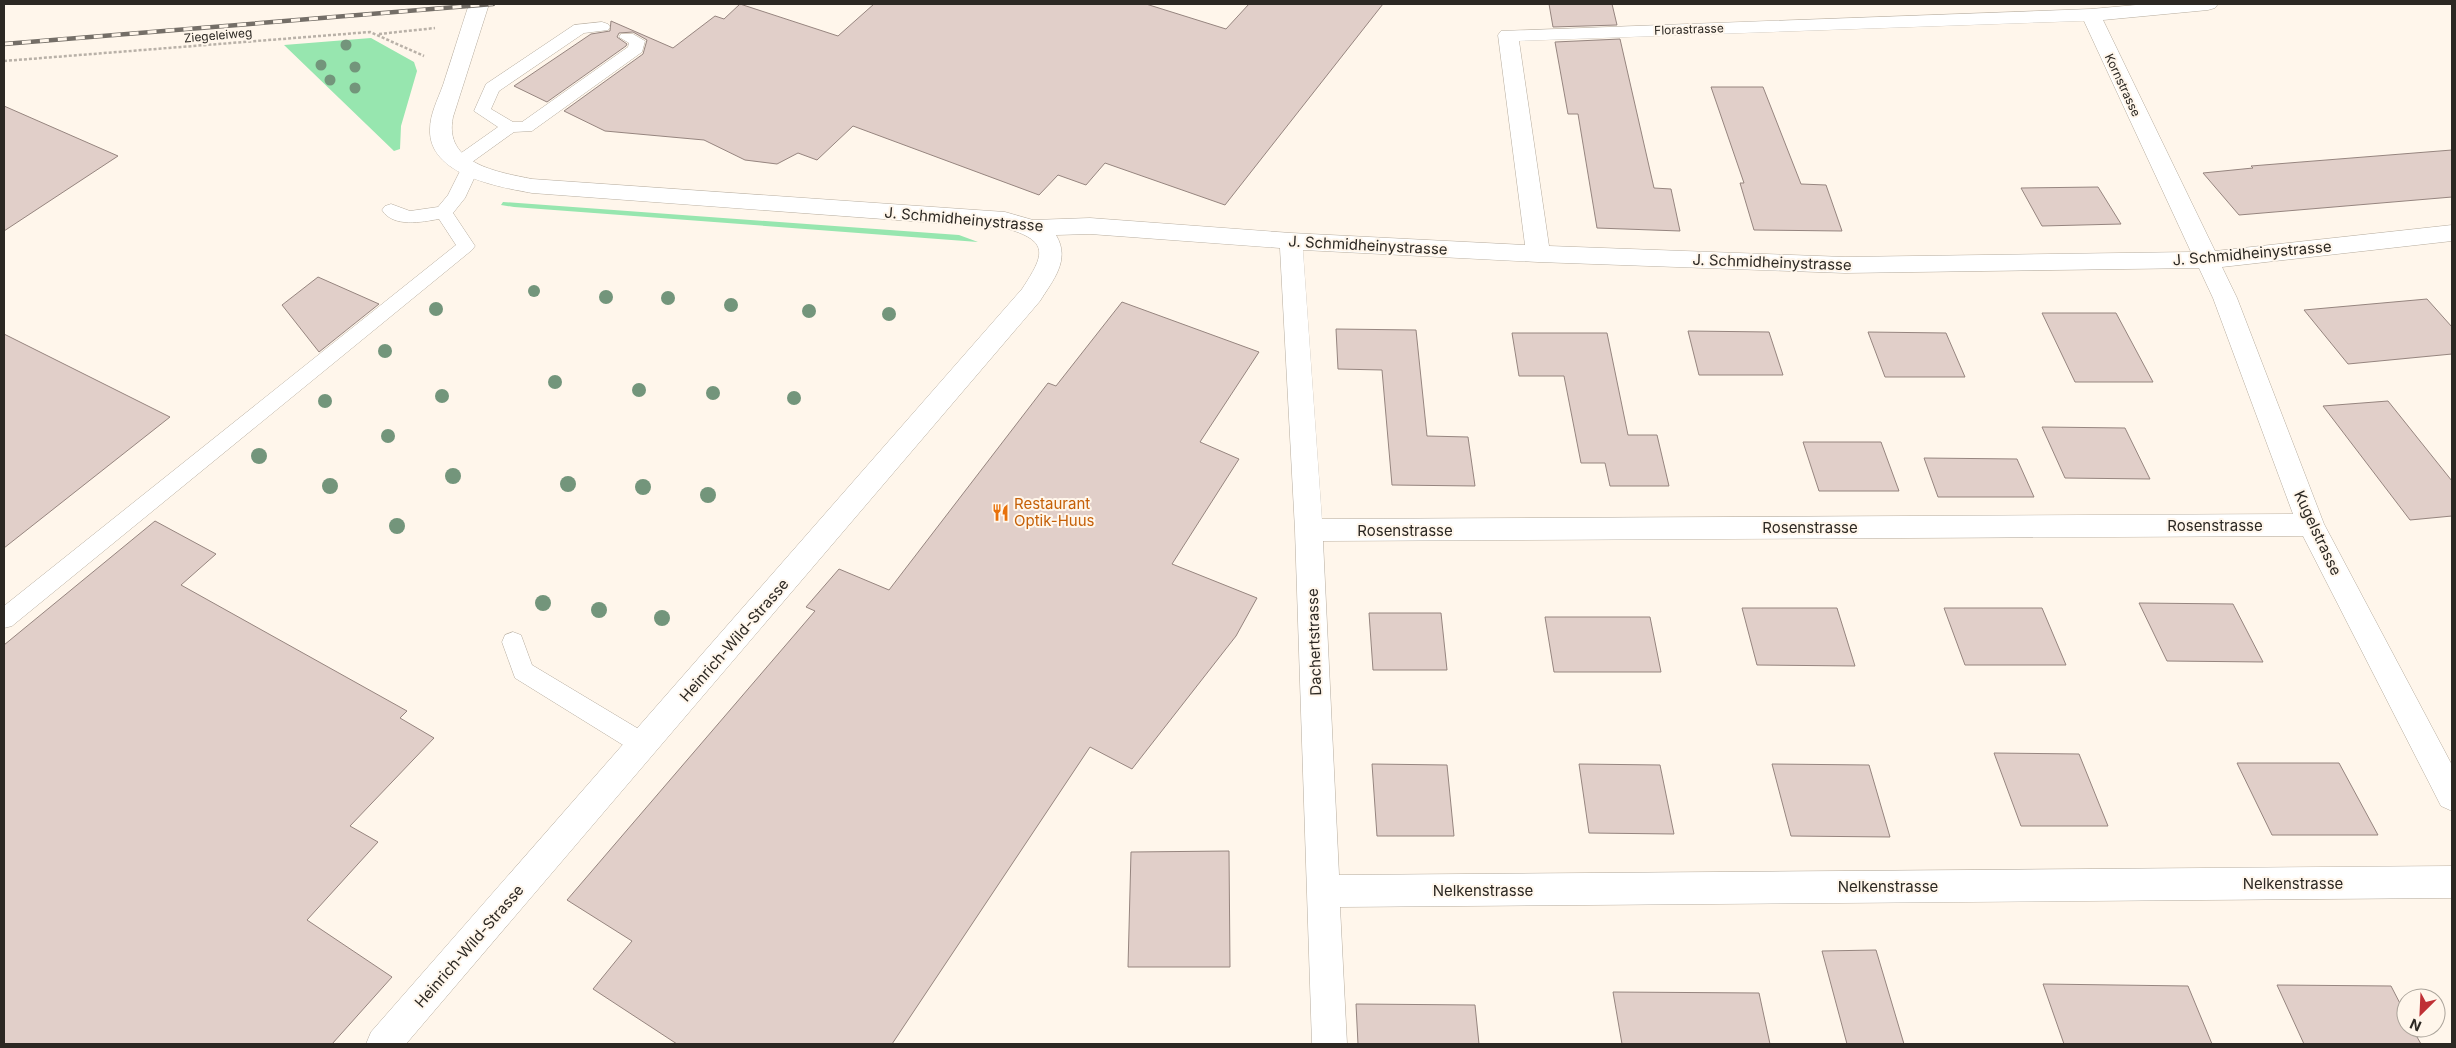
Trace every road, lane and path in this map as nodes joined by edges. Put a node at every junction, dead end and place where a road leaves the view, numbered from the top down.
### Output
1 (479, 4) edge
2 (2208, 4) edge
3 (2091, 15) junction
4 (443, 27) dead end
5 (602, 27) dead end
6 (378, 34) junction
7 (627, 37) dead end
8 (580, 42) dead end
9 (559, 43) junction
10 (427, 57) dead end
11 (4, 61) edge
12 (538, 70) dead end
13 (516, 78) junction
14 (541, 96) dead end
15 (546, 113) junction
16 (510, 127) junction
17 (465, 166) junction
18 (391, 210) dead end
19 (444, 212) junction
20 (1033, 228) junction
21 (2452, 233) edge
22 (1291, 241) junction
23 (1538, 254) junction
24 (2208, 260) junction
25 (2311, 525) junction
26 (1309, 530) junction
27 (4, 619) edge
28 (513, 642) dead end
29 (644, 745) junction
30 (2452, 796) edge
31 (2452, 882) edge
32 (1323, 891) junction
33 (383, 1044) edge
34 (1329, 1044) edge

1 - 17 street
2 - 3 street
3 - 23 street, Florastrasse
3 - 24 street, Kornstrasse
4 - 6 path
5 - 9 lane
6 - 10 path, Ziegeleiweg
6 - 11 path, Ziegeleiweg
7 - 15 lane
8 - 9 lane
9 - 13 lane
12 - 13 lane
13 - 16 lane
14 - 15 lane
15 - 16 lane
16 - 17 lane
17 - 19 lane
17 - 20 street, J. Schmidheinystrasse
18 - 19 lane
19 - 27 lane
20 - 22 street, J. Schmidheinystrasse
20 - 29 street, Heinrich-Wild-Strasse
21 - 24 street, J. Schmidheinystrasse
22 - 23 street, J. Schmidheinystrasse
22 - 26 street, Dachertstrasse
23 - 24 street, J. Schmidheinystrasse
24 - 25 street, Kugelstrasse
25 - 26 street, Rosenstrasse
25 - 30 street, Kugelstrasse
26 - 32 street, Dachertstrasse
28 - 29 lane
29 - 33 street, Heinrich-Wild-Strasse
31 - 32 street, Nelkenstrasse
32 - 34 street, Dachertstrasse

